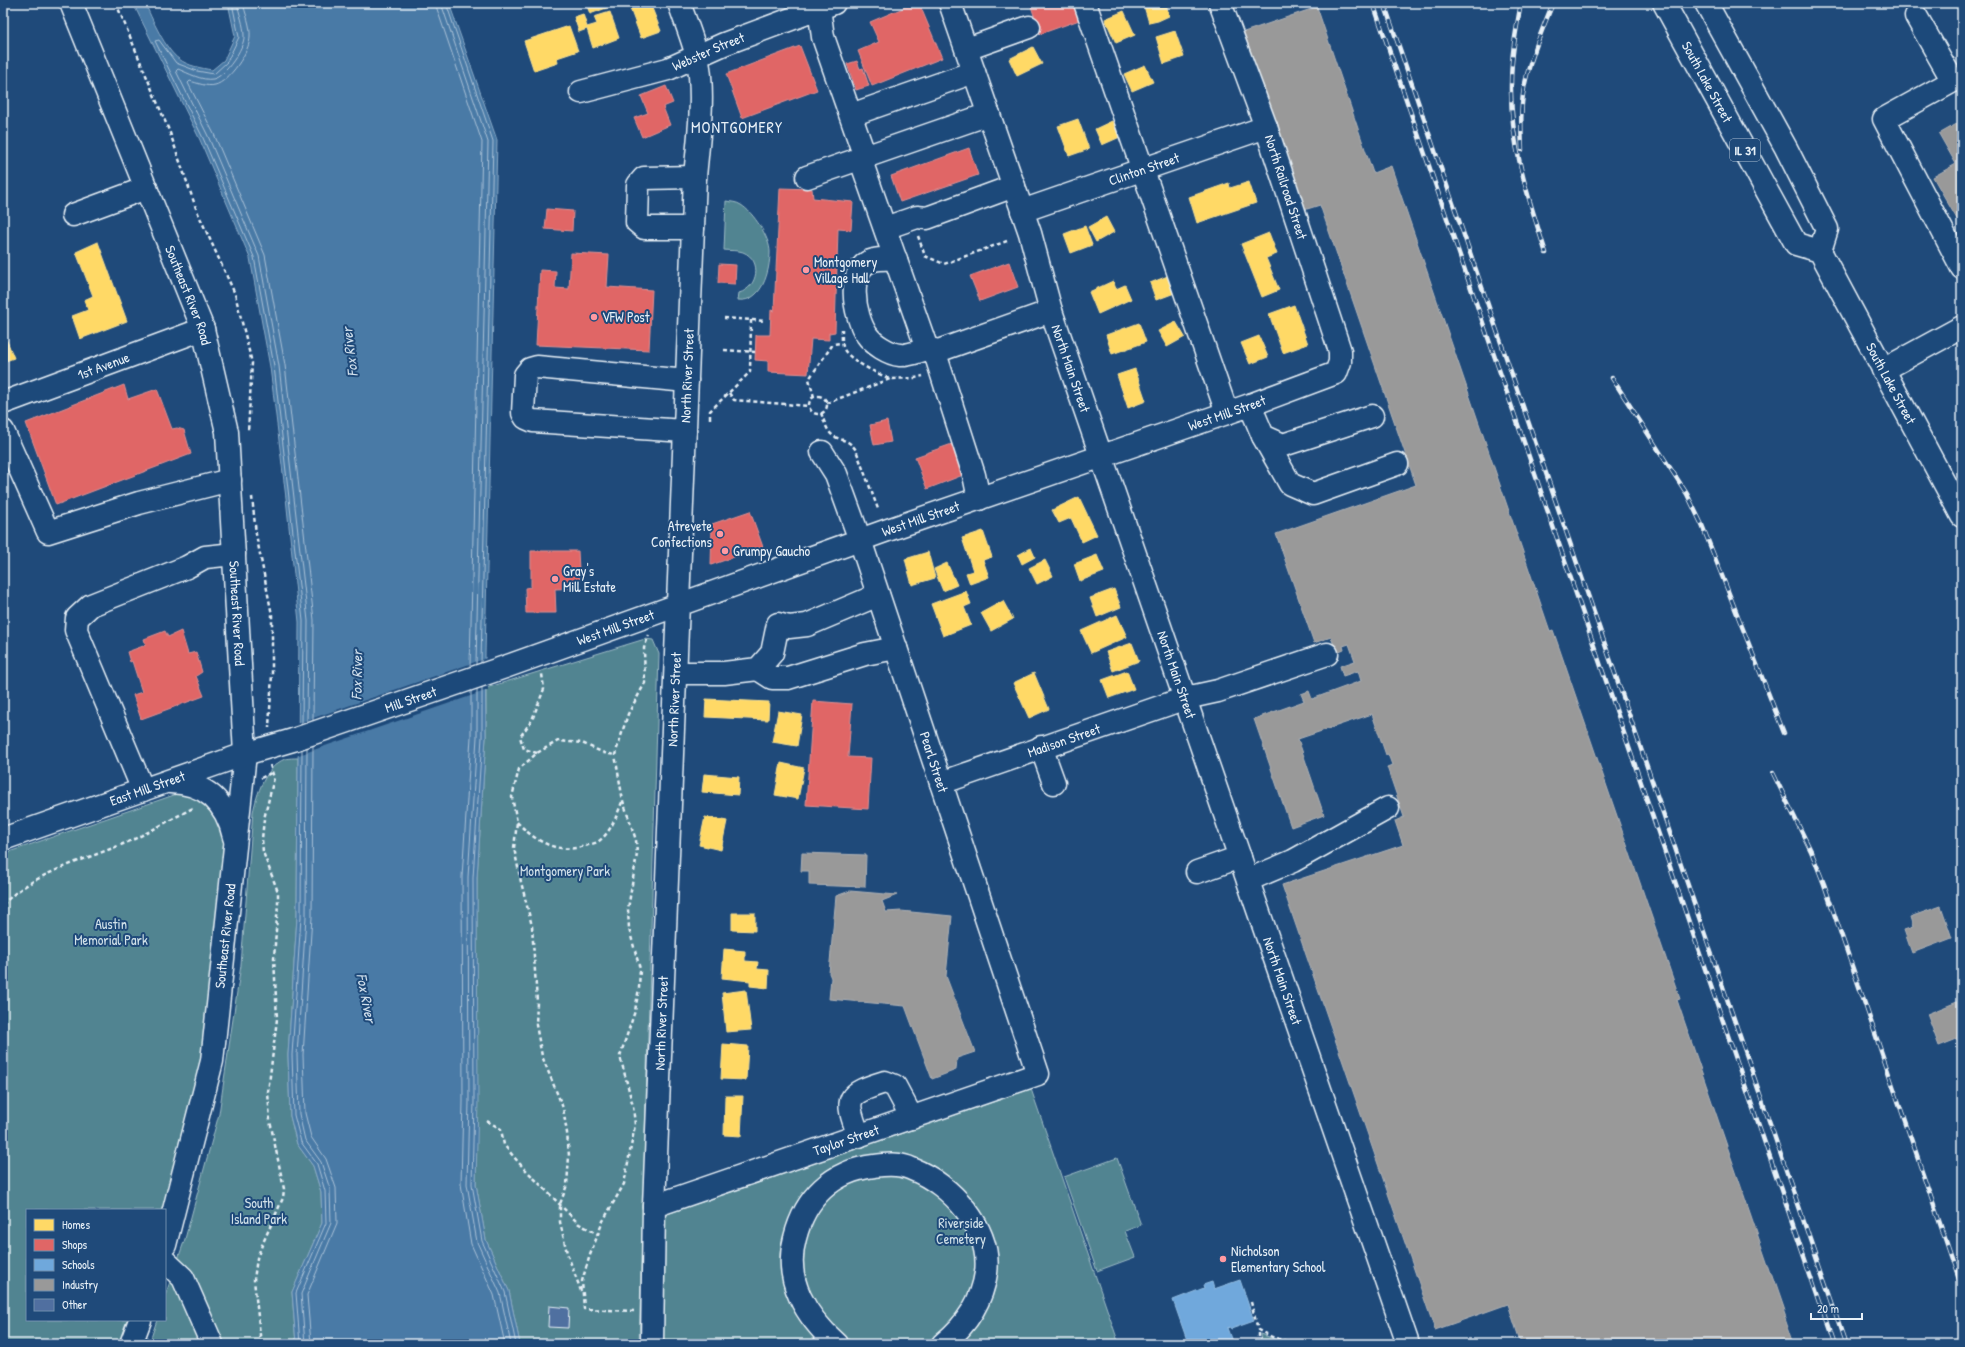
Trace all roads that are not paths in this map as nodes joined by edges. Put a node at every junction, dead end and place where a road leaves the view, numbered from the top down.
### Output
1 (71, 3) edge
2 (679, 3) edge
3 (950, 3) edge
4 (1085, 3) edge
5 (1220, 3) edge
6 (1664, 3) edge
7 (1706, 3) edge
8 (818, 6) edge
9 (1916, 16) dead end
10 (1029, 27) dead end
11 (967, 49) junction
12 (696, 56) junction
13 (974, 72) junction
14 (581, 92) dead end
15 (989, 114) junction
16 (851, 115) junction
17 (1266, 127) junction
18 (863, 157) junction
19 (1142, 168) junction
20 (695, 177) junction
21 (807, 177) dead end
22 (1014, 186) junction
23 (146, 188) junction
24 (1022, 211) junction
25 (73, 215) dead end
26 (693, 228) junction
27 (885, 228) junction
28 (1820, 251) junction
29 (896, 259) junction
30 (1962, 268) edge
31 (1051, 311) junction
32 (1962, 327) edge
33 (203, 328) junction
34 (930, 350) junction
35 (1883, 370) junction
36 (1336, 372) joint
37 (688, 381) junction
38 (3, 403) edge
39 (1250, 405) junction
40 (1227, 413) junction
41 (1372, 416) dead end
42 (3, 431) edge
43 (685, 431) junction
44 (1263, 436) junction
45 (822, 452) dead end
46 (1101, 456) junction
47 (1397, 464) dead end
48 (230, 480) junction
49 (979, 499) junction
50 (1962, 516) edge
51 (860, 540) junction
52 (234, 554) junction
53 (878, 595) junction
54 (678, 604) junction
55 (896, 648) junction
56 (1327, 654) dead end
57 (505, 667) joint
58 (758, 669) junction
59 (676, 673) junction
60 (1186, 698) junction
61 (293, 740) joint
62 (1041, 747) junction
63 (245, 754) junction
64 (166, 782) junction
65 (941, 783) junction
66 (1054, 783) dead end
67 (143, 790) junction
68 (1388, 808) dead end
69 (3, 839) edge
70 (235, 845) junction
71 (1240, 857) junction
72 (1198, 872) dead end
73 (1248, 880) junction
74 (1038, 1074) joint
75 (912, 1118) junction
76 (859, 1136) junction
77 (654, 1206) junction
78 (166, 1241) edge
79 (166, 1262) edge
80 (140, 1321) edge
81 (131, 1344) edge
82 (212, 1344) edge
83 (652, 1344) edge
84 (837, 1344) edge
85 (943, 1344) edge
86 (1408, 1344) edge

1 - 23 street, Southeast River Road
2 - 12 street, North River Street
3 - 11 street, North Main Street
4 - 19 street
5 - 17 street, North Railroad Street
6 - 28 street, South Lake Street / IL 31
7 - 28 street, IL 31
8 - 12 street, Webster Street
8 - 16 street
9 - 30 street
10 - 11 street
11 - 13 street, North Main Street
12 - 14 street, Webster Street
12 - 20 street, North River Street
13 - 15 street, North Main Street
13 - 16 street
15 - 18 street
15 - 22 street, North Main Street
16 - 18 street
17 - 19 street, Clinton Street
17 - 36 street, North Railroad Street
18 - 21 street
18 - 27 street
19 - 24 street, Clinton Street
19 - 40 street
20 - 26 street, North River Street
20 - 26 street
22 - 24 street, North Main Street
22 - 27 street
23 - 25 street
23 - 33 street, Southeast River Road
24 - 31 street, North Main Street
26 - 37 street, North River Street
27 - 29 street
28 - 35 street, South Lake Street
29 - 34 street
29 - 34 street
31 - 34 street
31 - 46 street, North Main Street
32 - 35 street
33 - 38 street, 1st Avenue
33 - 48 street, Southeast River Road
34 - 49 street
35 - 50 street, South Lake Street
36 - 39 street, West Mill Street
37 - 43 street, North River Street
37 - 43 street
39 - 40 street, West Mill Street
39 - 44 street
40 - 46 street, West Mill Street
41 - 44 street
42 - 48 street
43 - 54 street, North River Street
44 - 47 street
45 - 51 street, Pearl Street
46 - 49 street, West Mill Street
46 - 60 street, North Main Street
48 - 52 street, Southeast River Road
49 - 51 street, West Mill Street
51 - 53 street, Pearl Street
51 - 54 street, West Mill Street
52 - 63 street, Southeast River Road
52 - 67 street
53 - 55 street, Pearl Street
53 - 58 street
54 - 57 street, West Mill Street
54 - 59 street, North River Street
55 - 58 street
55 - 65 street, Pearl Street
56 - 60 street, Madison Street
57 - 61 street, Mill Street
58 - 59 street
59 - 77 street, North River Street
60 - 62 street, Madison Street
60 - 71 street, North Main Street
61 - 63 street, East Mill Street
62 - 65 street, Madison Street
62 - 66 street
63 - 64 street, East Mill Street
63 - 70 street, Southeast River Road
64 - 67 street, East Mill Street
64 - 70 street
65 - 74 street, Pearl Street
67 - 69 street, East Mill Street
68 - 73 street
70 - 78 street, Southeast River Road
71 - 72 street
71 - 73 street, North Main Street
73 - 86 street, North Main Street
74 - 75 street, Taylor Street
75 - 76 street, Taylor Street
75 - 76 street
76 - 77 street, Taylor Street
77 - 83 street, North River Street
79 - 82 street
80 - 81 street
84 - 85 street

